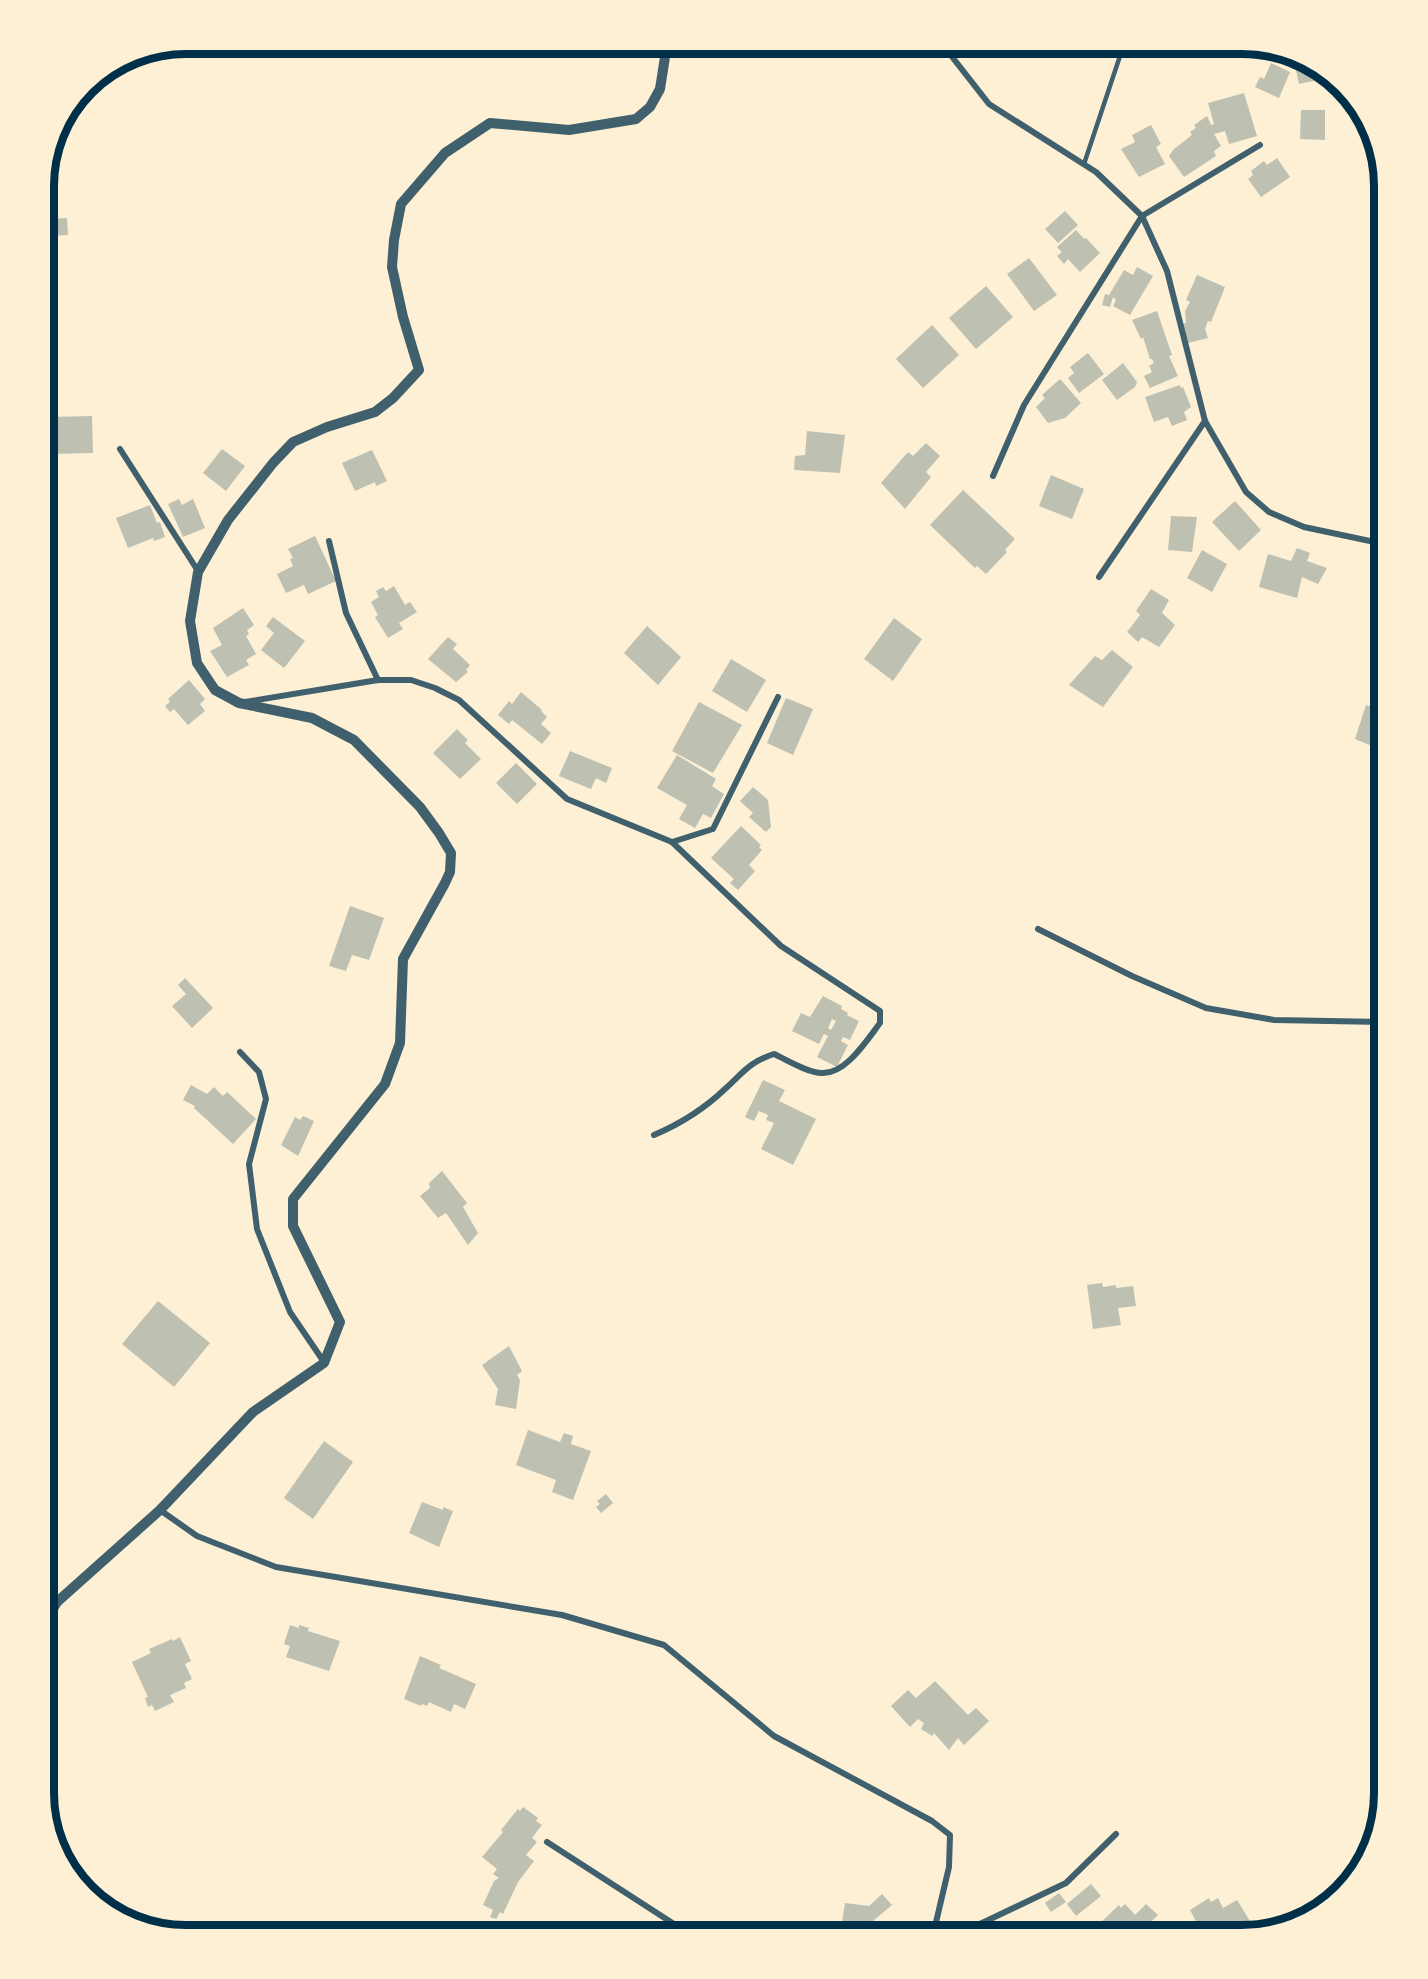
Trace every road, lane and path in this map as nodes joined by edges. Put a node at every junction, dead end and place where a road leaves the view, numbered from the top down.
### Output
1 (666, 54) edge
2 (950, 54) edge
3 (1121, 54) edge
4 (1260, 145) dead end
5 (1084, 164) junction
6 (1142, 216) junction
7 (1205, 422) junction
8 (120, 449) dead end
9 (993, 476) dead end
10 (329, 541) dead end
11 (1374, 542) edge
12 (198, 572) junction
13 (1099, 577) dead end
14 (378, 680) junction
15 (778, 697) dead end
16 (239, 703) junction
17 (672, 842) junction
18 (1038, 930) dead end
19 (1374, 1022) edge
20 (240, 1052) dead end
21 (654, 1135) dead end
22 (324, 1363) junction
23 (160, 1510) junction
24 (54, 1607) edge
25 (1116, 1834) dead end
26 (548, 1842) dead end
27 (676, 1925) edge
28 (935, 1925) edge
29 (978, 1925) edge

1 - 12 street
2 - 5 street
3 - 5 lane
4 - 6 street
5 - 6 street
6 - 7 street
6 - 9 street
7 - 11 street
7 - 13 street
8 - 12 street
10 - 14 street
12 - 16 street
14 - 16 street
14 - 17 street
15 - 17 street
16 - 22 street
17 - 21 street
18 - 19 street
20 - 22 street
22 - 23 street
23 - 24 street
23 - 28 street
25 - 29 street
26 - 27 street

